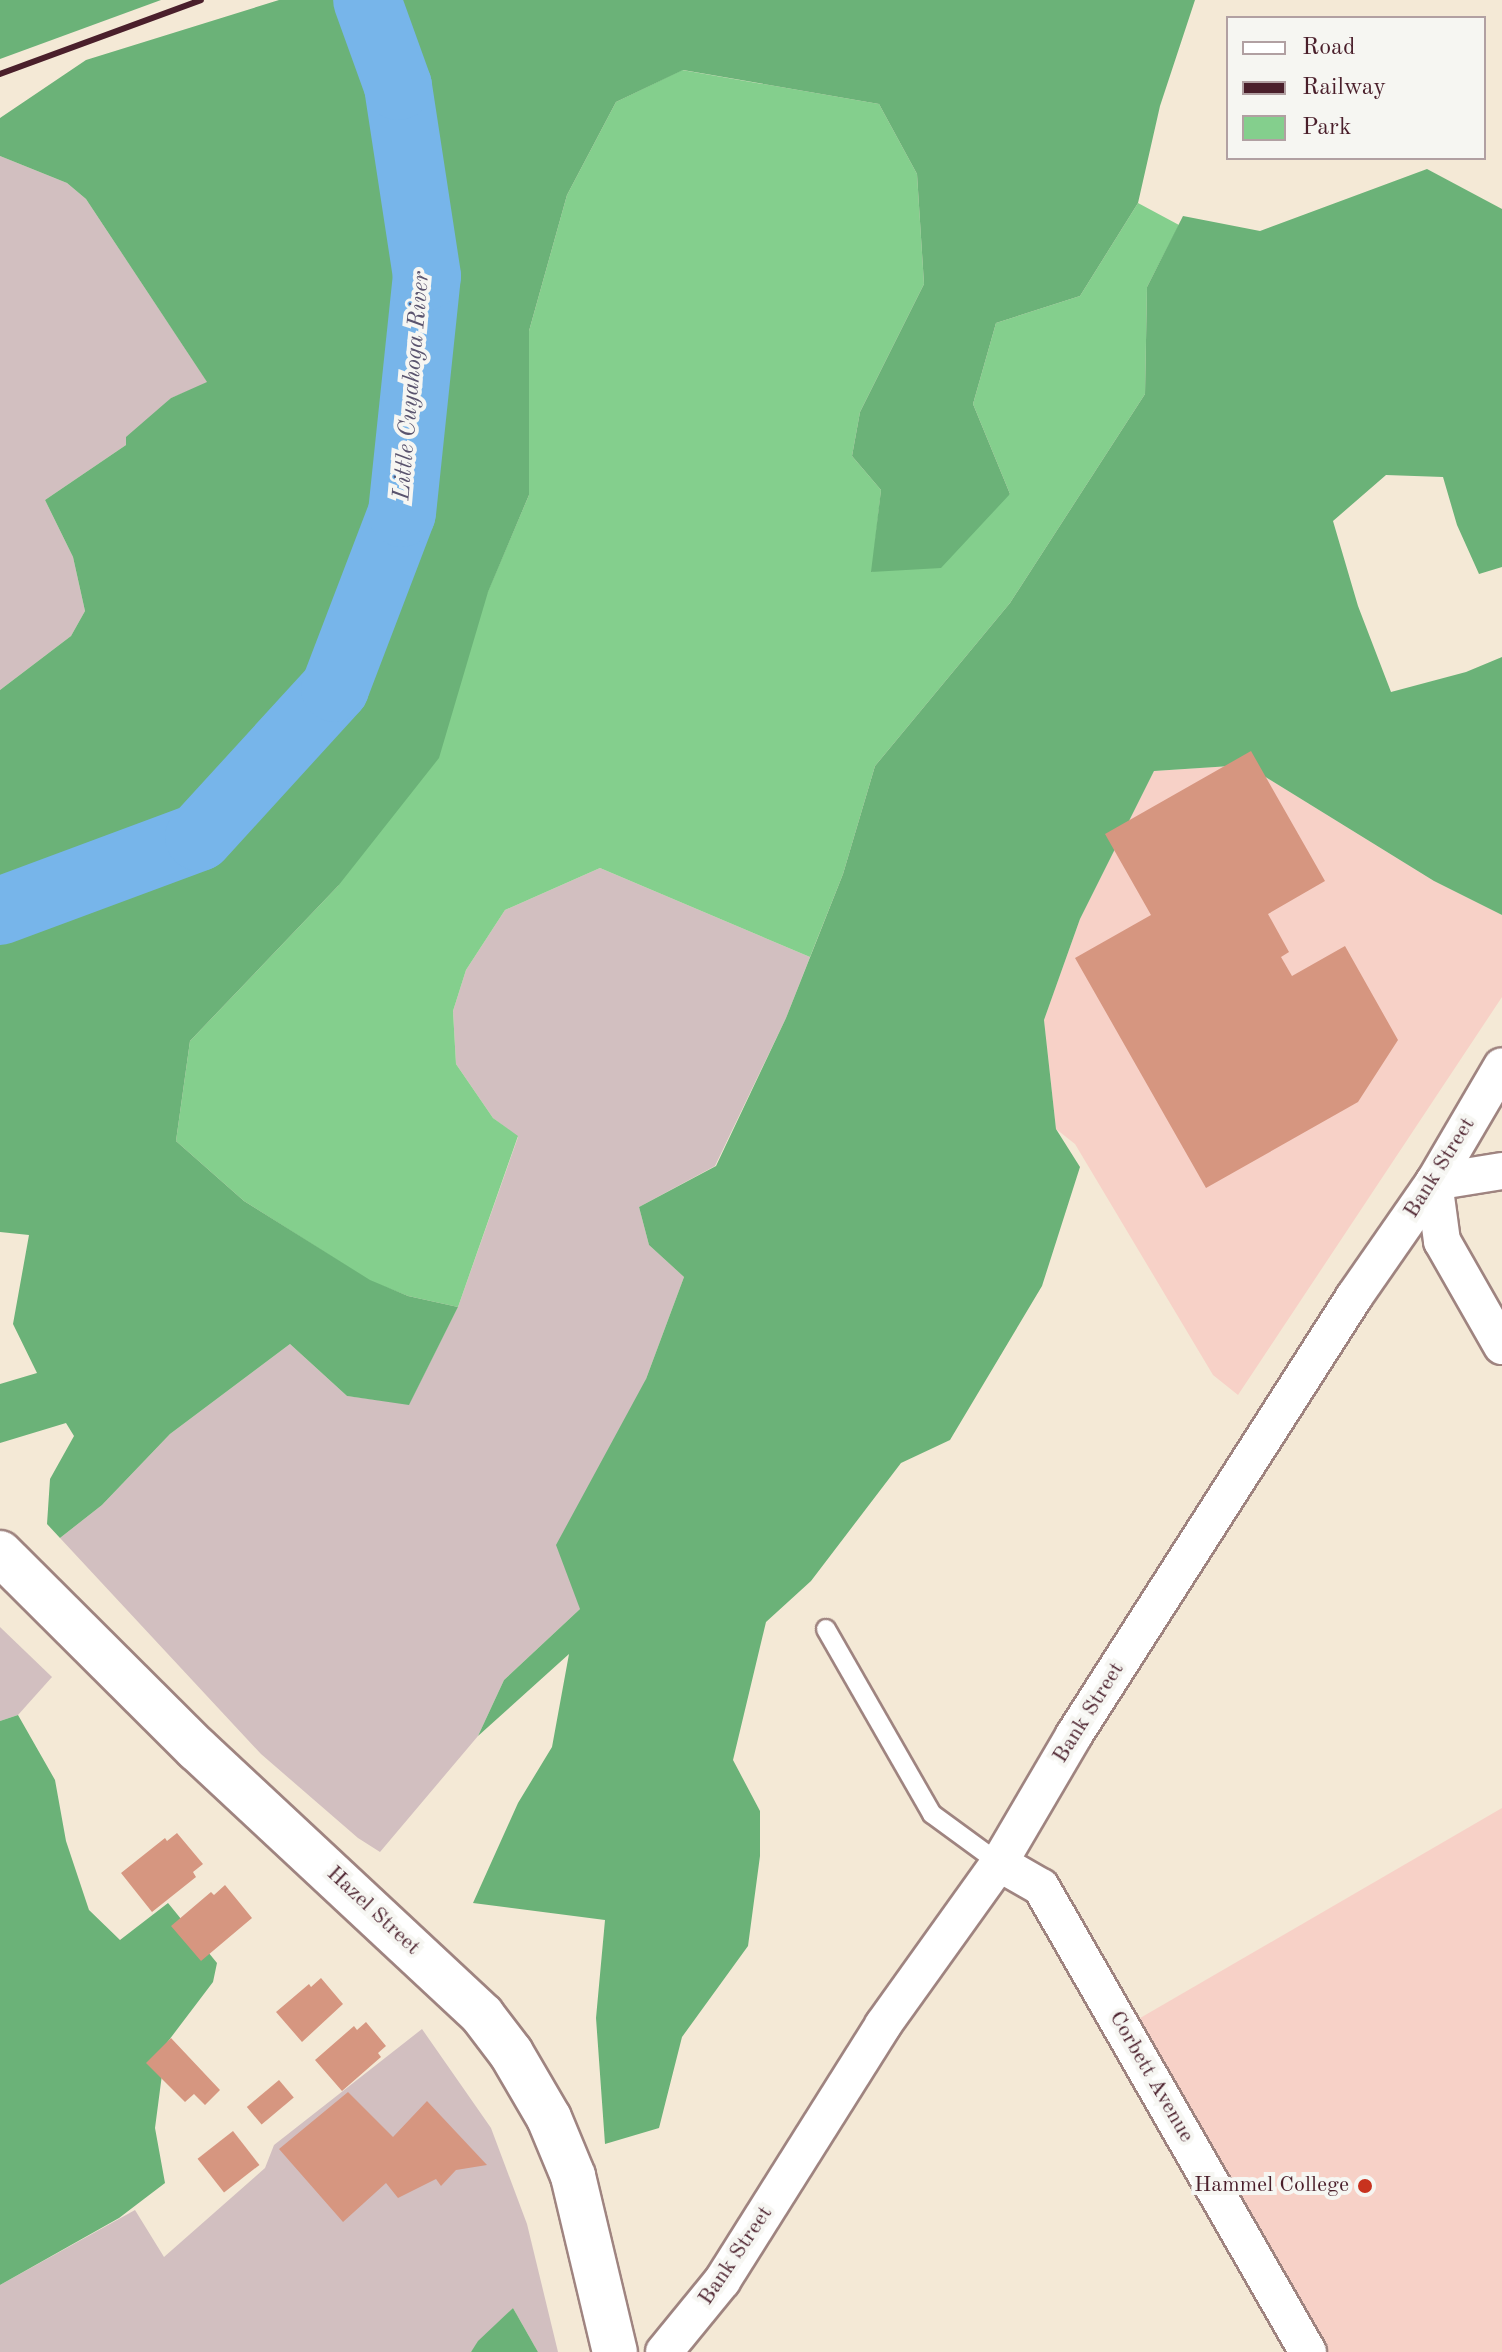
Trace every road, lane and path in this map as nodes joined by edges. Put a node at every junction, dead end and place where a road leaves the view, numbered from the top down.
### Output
1 (1502, 1066) edge
2 (1502, 1171) edge
3 (1434, 1182) junction
4 (1502, 1346) edge
5 (0, 1553) edge
6 (826, 1629) dead end
7 (999, 1863) junction
8 (615, 2352) edge
9 (664, 2352) edge
10 (1308, 2352) edge

1 - 3 street, Bank Street
2 - 3 street
3 - 4 street
3 - 7 street, Bank Street
5 - 8 street, Hazel Street
6 - 7 lane
7 - 9 street, Bank Street
7 - 10 street, Corbett Avenue

